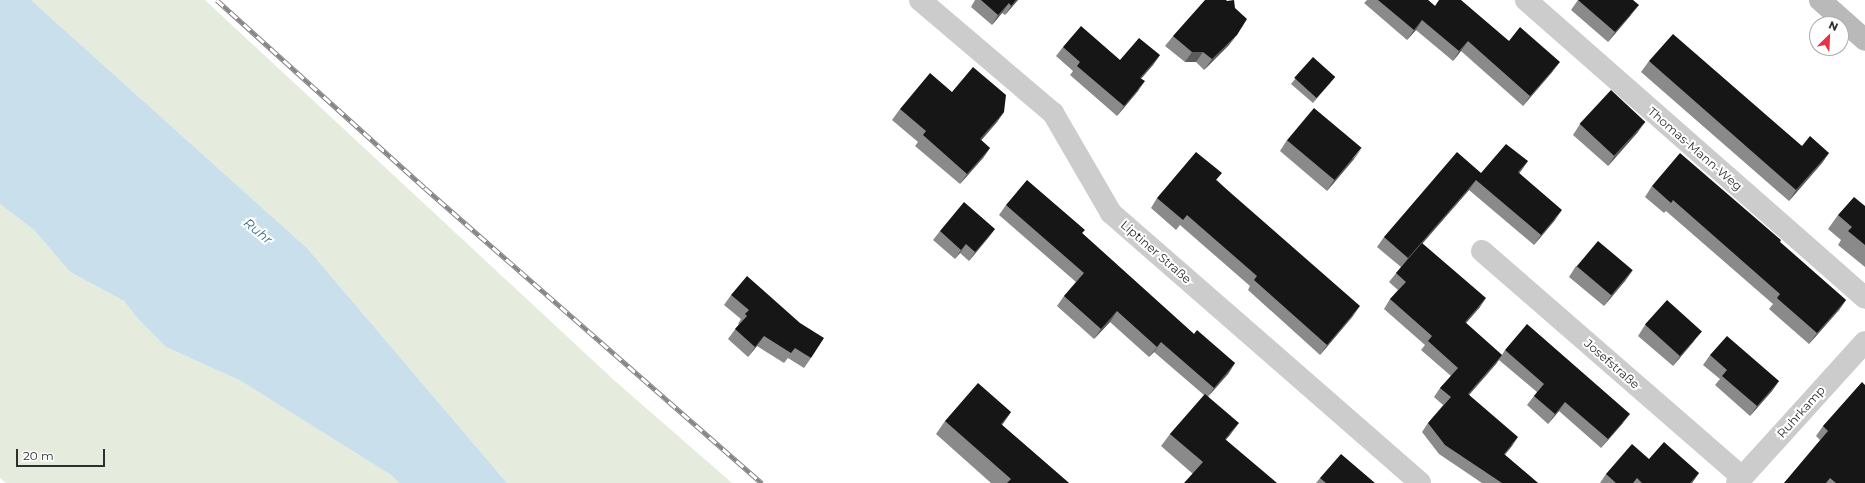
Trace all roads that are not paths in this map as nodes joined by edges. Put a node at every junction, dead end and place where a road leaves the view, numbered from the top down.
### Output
1 (920, 0) edge
2 (1526, 0) edge
3 (1820, 0) edge
4 (1865, 40) edge
5 (1482, 251) dead end
6 (1865, 298) edge
7 (1861, 353) edge
8 (1740, 480) edge
9 (1419, 483) edge

1 - 9 street, Liptiner Straße
2 - 6 street, Thomas-Mann-Weg
3 - 4 street
5 - 8 street, Josefstraße
7 - 8 street, Ruhrkamp

